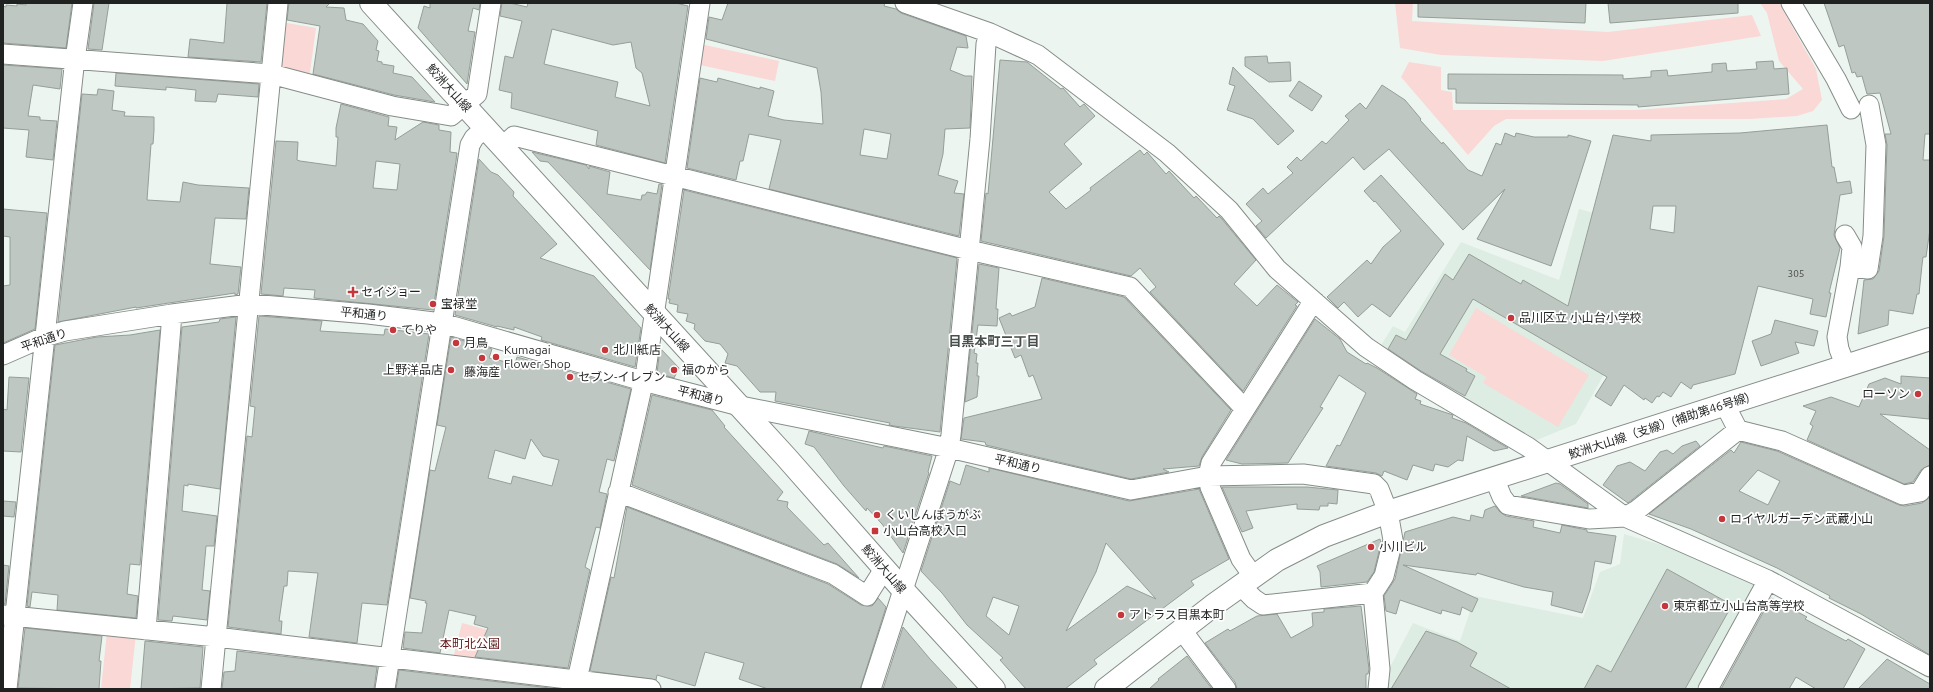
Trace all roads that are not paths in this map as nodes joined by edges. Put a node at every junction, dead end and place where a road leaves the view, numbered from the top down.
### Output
1 (84, 3) edge
2 (278, 3) edge
3 (371, 3) edge
4 (491, 3) edge
5 (700, 3) edge
6 (905, 3) edge
7 (1791, 3) edge
8 (990, 33) junction
9 (3, 54) edge
10 (75, 58) junction
11 (271, 74) junction
12 (465, 105) junction
13 (1869, 105) dead end
14 (1851, 109) dead end
15 (485, 128) junction
16 (502, 147) junction
17 (676, 176) junction
18 (1845, 235) dead end
19 (969, 250) junction
20 (1850, 267) junction
21 (1315, 302) junction
22 (250, 304) junction
23 (172, 314) junction
24 (653, 314) junction
25 (442, 323) junction
26 (44, 337) junction
27 (1930, 339) edge
28 (3, 355) edge
29 (1846, 366) junction
30 (644, 381) junction
31 (736, 405) junction
32 (1725, 405) junction
33 (1245, 409) junction
34 (1738, 430) junction
35 (949, 448) junction
36 (1548, 460) junction
37 (1208, 476) junction
38 (1930, 476) edge
39 (1494, 478) junction
40 (618, 492) junction
41 (1388, 512) junction
42 (1624, 517) junction
43 (884, 569) junction
44 (1768, 580) junction
45 (1246, 581) junction
46 (904, 591) junction
47 (1373, 593) junction
48 (9, 616) edge
49 (1181, 629) junction
50 (146, 630) junction
51 (216, 637) junction
52 (390, 657) junction
53 (1930, 667) edge
54 (576, 684) edge
55 (7, 689) edge
56 (211, 689) edge
57 (385, 689) edge
58 (651, 689) edge
59 (870, 689) edge
60 (994, 689) edge
61 (1106, 689) edge
62 (1226, 689) edge
63 (1378, 689) edge
64 (1708, 689) edge

1 - 10 street
2 - 11 street
3 - 12 main road, 鮫洲大山線
4 - 12 street
5 - 17 street
6 - 8 street
7 - 14 street
8 - 19 street
8 - 21 street
9 - 10 street
10 - 11 street
10 - 26 street
11 - 12 street
11 - 22 street
12 - 15 main road, 鮫洲大山線
13 - 20 street
15 - 16 main road, 鮫洲大山線
15 - 25 street
16 - 17 street
16 - 24 main road, 鮫洲大山線
17 - 19 street
17 - 24 street
18 - 20 street
19 - 33 street
19 - 35 street
20 - 29 street
21 - 33 street
21 - 36 street
22 - 23 street, 平和通り
22 - 25 street, 平和通り
22 - 51 street
23 - 26 street, 平和通り
23 - 50 street
24 - 30 street
24 - 31 main road, 鮫洲大山線
25 - 30 street, 平和通り
25 - 52 street
26 - 28 street, 平和通り
26 - 48 street
27 - 29 main road, 鮫洲大山線（支線）(補助第46号線)
29 - 32 main road, 鮫洲大山線（支線）(補助第46号線)
30 - 31 street, 平和通り
30 - 40 street
31 - 35 street, 平和通り
31 - 43 main road, 鮫洲大山線
32 - 34 street
32 - 36 main road, 鮫洲大山線（支線）(補助第46号線)
33 - 37 street
34 - 38 street
34 - 42 street
35 - 37 street, 平和通り
35 - 46 street
36 - 39 main road, 鮫洲大山線（支線）(補助第46号線)
36 - 42 street
37 - 41 street, 平和通り
37 - 45 street
39 - 41 main road, 鮫洲大山線（支線）(補助第46号線)
39 - 42 street
40 - 43 street
40 - 54 street
41 - 45 main road, 鮫洲大山線（支線）(補助第46号線)
41 - 47 street
42 - 44 street
43 - 46 main road, 鮫洲大山線
44 - 53 street
44 - 64 street
45 - 47 street
45 - 49 main road, 鮫洲大山線（支線）(補助第46号線)
46 - 59 street
46 - 60 main road, 鮫洲大山線
47 - 63 street
48 - 50 street
48 - 55 street
49 - 61 main road, 鮫洲大山線（支線）(補助第46号線)
49 - 62 street
50 - 51 street
51 - 52 street
51 - 56 street
52 - 54 street
52 - 57 street
54 - 58 street

